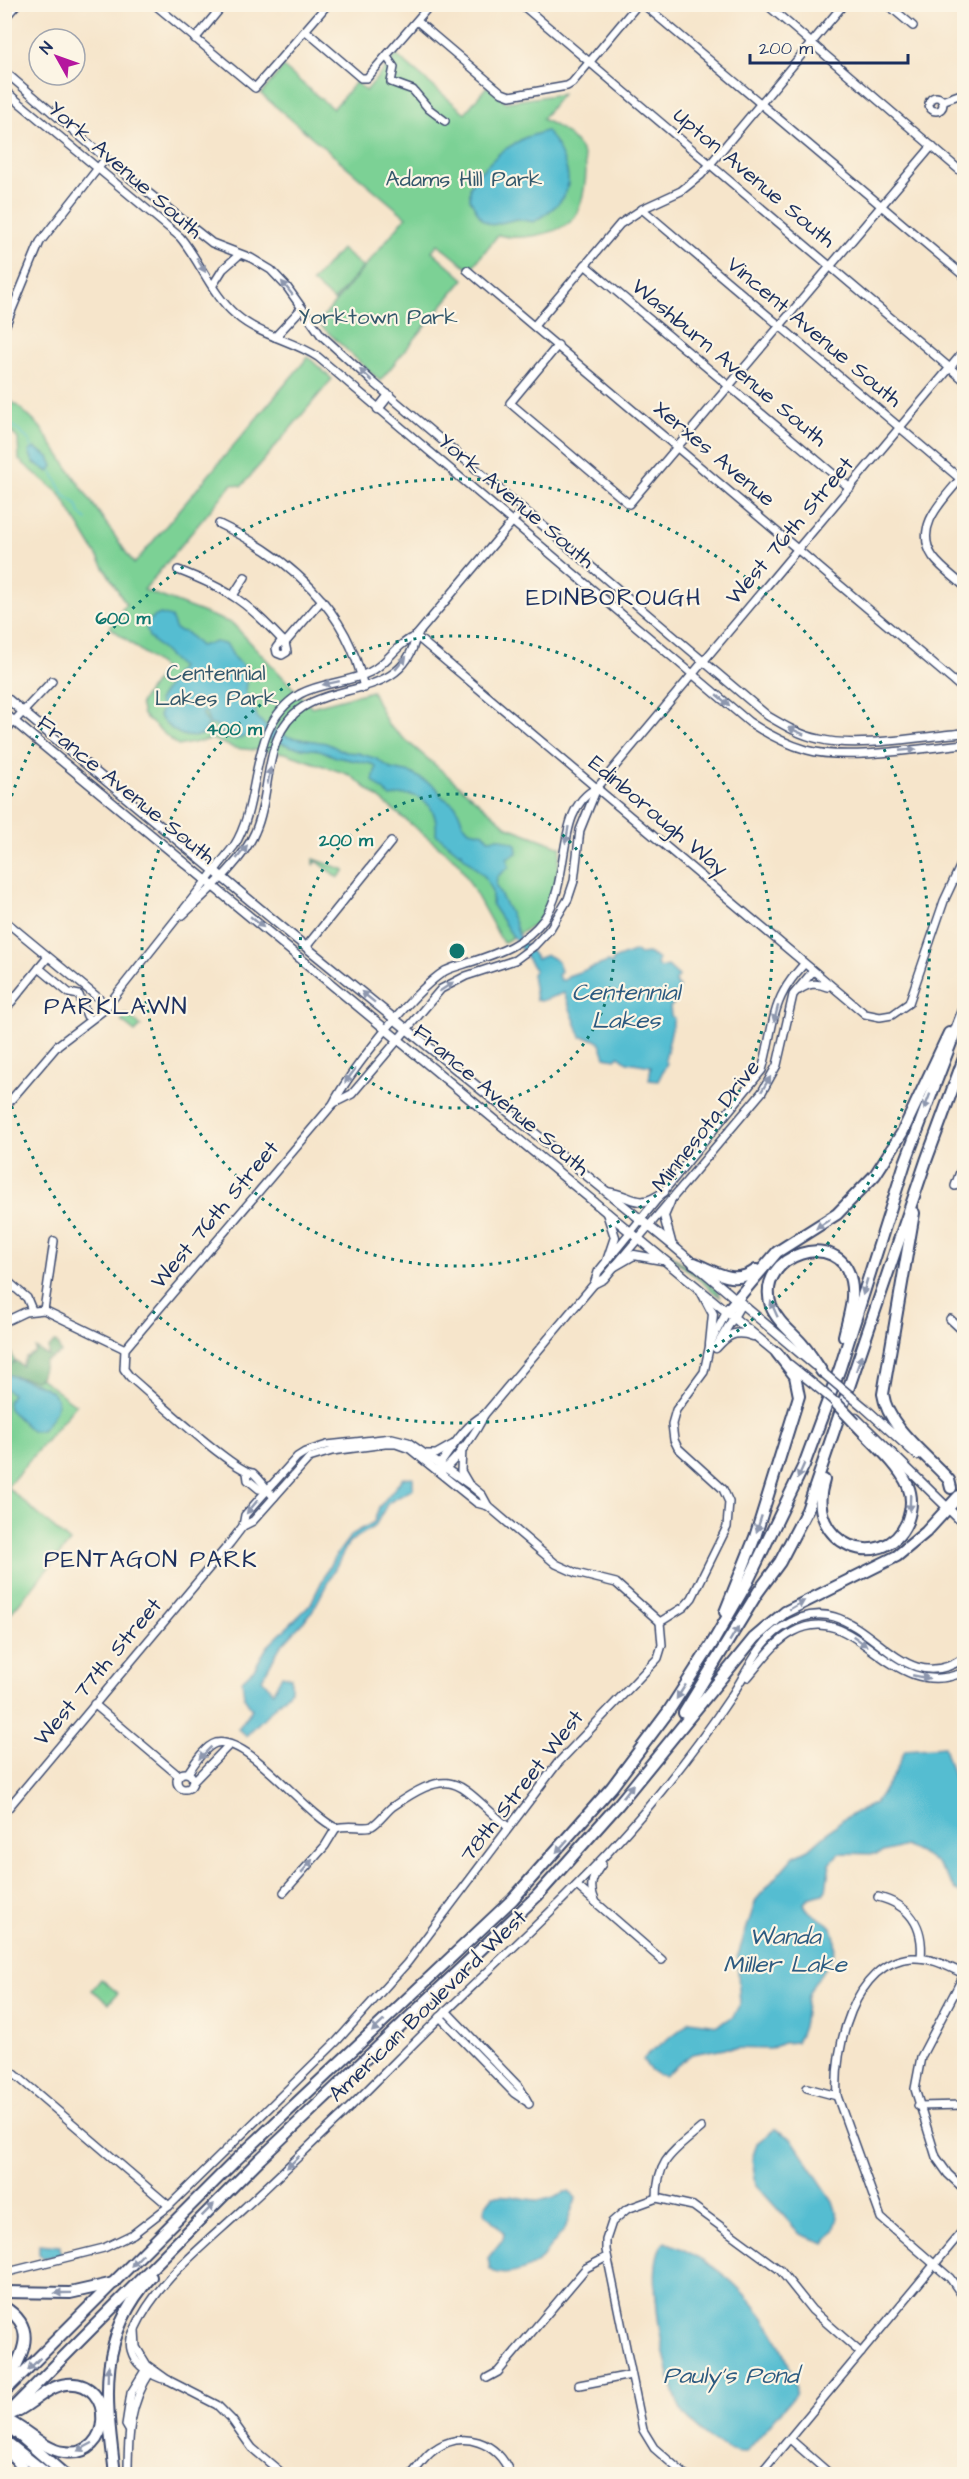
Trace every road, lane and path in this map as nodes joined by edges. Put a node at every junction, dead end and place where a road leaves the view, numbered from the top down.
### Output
1 (17, 4) edge
2 (154, 4) edge
3 (224, 4) edge
4 (328, 4) edge
5 (431, 4) edge
6 (520, 4) edge
7 (638, 4) edge
8 (643, 4) edge
9 (766, 4) edge
10 (844, 4) edge
11 (887, 4) edge
12 (4, 19) edge
13 (417, 21) junction
14 (913, 26) dead end
15 (306, 31) junction
16 (195, 39) junction
17 (812, 43) junction
18 (387, 57) junction
19 (589, 62) junction
20 (4, 71) edge
21 (4, 90) edge
22 (964, 93) edge
23 (942, 101) dead end
24 (760, 104) junction
25 (445, 121) dead end
26 (932, 146) junction
27 (106, 158) junction
28 (710, 164) junction
29 (98, 168) junction
30 (964, 174) edge
31 (881, 207) junction
32 (642, 209) junction
33 (238, 255) junction
34 (585, 265) junction
35 (831, 267) junction
36 (467, 270) dead end
37 (964, 276) edge
38 (213, 285) junction
39 (302, 308) junction
40 (534, 326) junction
41 (779, 328) junction
42 (4, 329) edge
43 (275, 337) junction
44 (558, 345) junction
45 (964, 351) edge
46 (951, 368) junction
47 (964, 380) edge
48 (729, 388) junction
49 (389, 395) junction
50 (378, 408) junction
51 (900, 428) junction
52 (678, 447) junction
53 (962, 480) edge
54 (849, 488) junction
55 (523, 509) junction
56 (513, 522) junction
57 (219, 524) dead end
58 (798, 549) junction
59 (178, 570) dead end
60 (245, 577) dead end
61 (964, 586) edge
62 (234, 594) junction
63 (322, 600) junction
64 (416, 636) junction
65 (704, 661) junction
66 (693, 675) junction
67 (361, 676) junction
68 (52, 681) dead end
69 (364, 688) junction
70 (964, 690) edge
71 (4, 696) edge
72 (4, 713) edge
73 (23, 713) junction
74 (14, 721) junction
75 (4, 732) edge
76 (964, 733) edge
77 (964, 744) edge
78 (597, 788) junction
79 (391, 842) dead end
80 (964, 858) edge
81 (213, 870) junction
82 (221, 876) junction
83 (209, 882) junction
84 (4, 920) edge
85 (306, 947) junction
86 (48, 957) junction
87 (804, 964) junction
88 (39, 969) junction
89 (813, 971) junction
90 (794, 993) junction
91 (839, 994) junction
92 (107, 1005) junction
93 (964, 1008) edge
94 (4, 1011) edge
95 (87, 1016) dead end
96 (396, 1021) junction
97 (406, 1029) junction
98 (388, 1030) junction
99 (398, 1038) junction
100 (964, 1058) edge
101 (333, 1104) junction
102 (4, 1108) edge
103 (926, 1161) junction
104 (964, 1161) edge
105 (955, 1186) dead end
106 (606, 1192) junction
107 (664, 1192) junction
108 (670, 1202) junction
109 (606, 1210) junction
110 (641, 1220) junction
111 (649, 1227) junction
112 (631, 1232) junction
113 (639, 1239) junction
114 (54, 1241) dead end
115 (672, 1245) junction
116 (607, 1261) junction
117 (768, 1261) junction
118 (694, 1263) junction
119 (615, 1266) junction
120 (673, 1266) junction
121 (4, 1278) edge
122 (594, 1284) junction
123 (699, 1287) junction
124 (739, 1301) junction
125 (32, 1310) junction
126 (44, 1310) junction
127 (729, 1313) junction
128 (950, 1319) dead end
129 (4, 1322) edge
130 (964, 1332) edge
131 (757, 1336) junction
132 (712, 1348) junction
133 (125, 1349) junction
134 (777, 1353) junction
135 (822, 1372) junction
136 (836, 1403) joint
137 (840, 1414) junction
138 (821, 1420) junction
139 (855, 1420) junction
140 (460, 1444) junction
141 (426, 1454) junction
142 (442, 1468) junction
143 (471, 1486) junction
144 (267, 1490) junction
145 (958, 1495) edge
146 (274, 1497) junction
147 (488, 1506) junction
148 (949, 1509) junction
149 (964, 1524) edge
150 (243, 1526) junction
151 (660, 1622) junction
152 (713, 1642) junction
153 (886, 1650) junction
154 (882, 1657) junction
155 (964, 1658) edge
156 (964, 1672) edge
157 (732, 1695) junction
158 (94, 1704) junction
159 (229, 1745) junction
160 (645, 1770) junction
161 (188, 1773) junction
162 (178, 1776) junction
163 (192, 1783) junction
164 (4, 1813) edge
165 (508, 1827) junction
166 (336, 1828) junction
167 (621, 1839) junction
168 (577, 1886) junction
169 (284, 1892) dead end
170 (878, 1897) dead end
171 (596, 1902) junction
172 (921, 1958) junction
173 (662, 1960) dead end
174 (964, 1974) edge
175 (446, 2011) junction
176 (440, 2017) junction
177 (4, 2064) edge
178 (807, 2088) dead end
179 (837, 2096) junction
180 (964, 2105) edge
181 (918, 2106) junction
182 (701, 2127) dead end
183 (964, 2189) edge
184 (657, 2198) junction
185 (169, 2206) junction
186 (964, 2229) edge
187 (166, 2251) junction
188 (607, 2257) junction
189 (934, 2265) junction
190 (4, 2273) edge
191 (115, 2283) junction
192 (4, 2292) edge
193 (964, 2298) edge
194 (4, 2307) edge
195 (861, 2353) junction
196 (149, 2369) junction
197 (631, 2375) junction
198 (487, 2378) dead end
199 (579, 2385) dead end
200 (4, 2392) edge
201 (22, 2406) junction
202 (5, 2419) edge
203 (790, 2439) junction
204 (4, 2440) edge
205 (4, 2446) edge
206 (28, 2475) edge
207 (47, 2475) edge
208 (64, 2475) edge
209 (115, 2475) edge
210 (128, 2475) edge
211 (282, 2475) edge
212 (412, 2475) edge
213 (510, 2475) edge
214 (684, 2475) edge
215 (760, 2475) edge
216 (830, 2475) edge

1 - 12 street
2 - 16 street
3 - 16 street
4 - 15 street
5 - 13 street
6 - 19 street, Upton Avenue South
7 - 19 street
8 - 24 street
9 - 17 street
10 - 17 street
11 - 14 street
13 - 18 street
13 - 19 street
15 - 16 street
15 - 18 street
17 - 24 street
17 - 26 street
18 - 25 street
19 - 28 street, Upton Avenue South
20 - 27 street, York Avenue South
21 - 29 street, York Avenue South
22 - 23 street
24 - 28 street
24 - 31 street
26 - 30 street
26 - 31 street
27 - 29 street
27 - 33 street, York Avenue South
28 - 32 street
28 - 35 street, Upton Avenue South
29 -> 38 street, York Avenue South
29 - 42 street
31 - 35 street
31 - 37 street
32 - 34 street
32 - 41 street, Vincent Avenue South
33 - 38 street
39 -> 33 street, York Avenue South
34 - 40 street
34 - 48 street, Washburn Avenue South
35 - 41 street
35 - 46 street, Upton Avenue South
36 - 40 street, Xerxes Avenue
38 - 43 street, York Avenue South
39 - 43 street
49 -> 39 street, York Avenue South
40 - 44 street, Xerxes Avenue
41 - 48 street
41 - 51 street, Vincent Avenue South
43 - 50 street, York Avenue South
44 - 52 street, Xerxes Avenue
44 - 52 street
45 - 46 street, West 76th Street
46 - 47 street, Upton Avenue South
46 - 51 street, West 76th Street
48 - 52 street
48 - 54 street, Washburn Avenue South
49 - 50 main road
49 - 55 street, York Avenue South
50 - 56 street, York Avenue South
51 - 53 street, Vincent Avenue South
51 - 54 street, West 76th Street
52 - 58 street, Xerxes Avenue
53 - 61 street
54 - 58 street, West 76th Street
55 - 56 street
55 - 65 street, York Avenue South
56 - 64 street
56 - 66 street, York Avenue South
57 - 63 street
58 - 65 street, West 76th Street
58 - 70 street, Xerxes Avenue
59 - 62 street
60 - 62 street
62 - 63 street
63 - 67 street
64 - 67 street
69 -> 64 street
64 - 78 street, Edinborough Way
65 - 66 street, West 76th Street
76 -> 65 street, York Avenue South
66 -> 77 street, York Avenue South
66 - 78 street, West 76th Street
67 - 69 street
67 -> 81 street
68 - 73 street
82 -> 69 street
71 - 73 main road, France Avenue South
72 - 74 main road, France Avenue South
73 - 74 street
73 - 81 main road, France Avenue South
74 - 75 street
74 - 83 main road, France Avenue South
78 - 87 street, Edinborough Way
78 -> 96 street, West 76th Street
97 -> 78 street, West 76th Street
79 - 85 street
80 - 91 street, Edinborough Way
81 - 82 main road, France Avenue South
81 - 83 street
82 - 83 street
82 - 85 main road, France Avenue South
83 - 92 street
83 -> 98 main road, France Avenue South
84 - 86 street
96 -> 85 main road, France Avenue South
86 - 88 street
86 - 92 street
87 - 89 street, Edinborough Way
87 -> 107 street, Minnesota Drive
88 - 94 street
88 - 95 street
89 - 90 street, Minnesota Drive
89 - 91 street, Edinborough Way
90 - 91 street
108 -> 90 street, Minnesota Drive
92 - 102 street
93 -> 117 highway
93 -> 138 highway
96 - 97 main road, France Avenue South
96 - 98 street, West 76th Street
97 - 99 street, West 76th Street
97 - 106 main road, France Avenue South
98 - 99 main road, France Avenue South
98 -> 101 street, West 76th Street
99 - 101 street, West 76th Street
99 - 109 main road, France Avenue South
100 - 103 highway
101 - 133 street, West 76th Street
137 -> 103 highway
103 - 145 highway
104 - 105 street
106 - 107 main road
106 - 110 main road, France Avenue South
107 - 110 street, Minnesota Drive
108 - 111 street, Minnesota Drive
108 - 115 main road
109 - 112 main road, France Avenue South
109 - 116 main road
110 - 111 main road, France Avenue South
110 - 112 street, Minnesota Drive
111 - 113 street, Minnesota Drive
111 - 115 main road, France Avenue South
112 - 113 main road, France Avenue South
112 - 116 street, Minnesota Drive
113 - 119 street, Minnesota Drive
113 - 120 main road, France Avenue South
114 - 126 street
115 - 118 main road, France Avenue South
116 - 122 street, Minnesota Drive
117 - 118 highway
117 - 124 highway
118 - 124 main road, France Avenue South
119 - 120 main road
119 - 122 street, Minnesota Drive
120 - 123 main road, France Avenue South
121 - 125 street
122 - 140 street, Minnesota Drive
123 - 127 main road, France Avenue South
123 - 132 main road
124 - 127 highway
124 - 135 main road, France Avenue South
125 - 126 street
125 - 129 street
126 - 133 street
127 - 131 main road, France Avenue South
127 - 132 street
128 - 130 street
131 - 132 main road
131 - 134 main road, France Avenue South
132 - 151 street
133 - 144 street
134 - 136 main road, France Avenue South, bridge
134 -> 152 highway
135 -> 138 highway
135 - 145 main road, France Avenue South, bridge
136 - 139 highway, bridge
139 -> 137 highway
160 -> 137 highway
138 -> 152 highway
139 - 148 main road
140 - 141 street
140 - 142 street, Minnesota Drive
140 - 143 street
141 - 142 street, West 77th Street
141 - 144 street, West 77th Street
142 - 143 street
142 - 146 street, West 77th Street
142 - 147 street
143 - 147 street
144 - 146 street
144 -> 150 street, West 77th Street
145 - 148 highway
146 - 150 street, West 77th Street
147 - 151 street
148 - 149 main road
160 -> 148 highway
150 - 158 street, West 77th Street
151 - 165 street, 78th Street West
152 -> 191 highway
153 - 154 street
153 - 155 street, American Boulevard West
153 - 157 street, American Boulevard West
154 -> 156 street, American Boulevard West
157 -> 154 street, American Boulevard West
157 - 167 street, American Boulevard West
158 - 162 street
158 - 164 street, West 77th Street
159 -> 161 street
159 - 163 street
159 - 166 street
187 -> 160 highway
161 - 162 street
161 - 163 street
162 - 163 street
165 - 166 street
165 - 185 street, 78th Street West
169 -> 166 street
167 - 168 street, American Boulevard West
167 - 171 street
168 - 171 street
168 - 175 street, American Boulevard West
170 - 172 street
171 - 173 street
172 - 174 street
172 - 179 street
174 - 181 street
175 - 176 street, American Boulevard West
175 - 176 street
176 -> 196 street, American Boulevard West
177 - 185 street
178 - 179 street
179 - 189 street
180 - 181 street
181 - 183 street
182 - 184 street
184 - 188 street
184 - 195 street
185 - 190 street, 78th Street West
186 - 189 street
187 - 201 highway
209 -> 187 highway
188 - 197 street
188 - 198 street
189 - 193 street
189 - 195 street
191 -> 192 highway
191 -> 200 highway
194 - 200 highway
195 - 203 street
196 - 210 street
196 - 211 street, American Boulevard West
197 - 199 street
197 - 214 street
201 - 202 highway
201 -> 202 highway
202 - 208 highway
203 - 215 street
203 - 216 street
204 - 207 highway
205 - 206 highway
212 - 213 street

